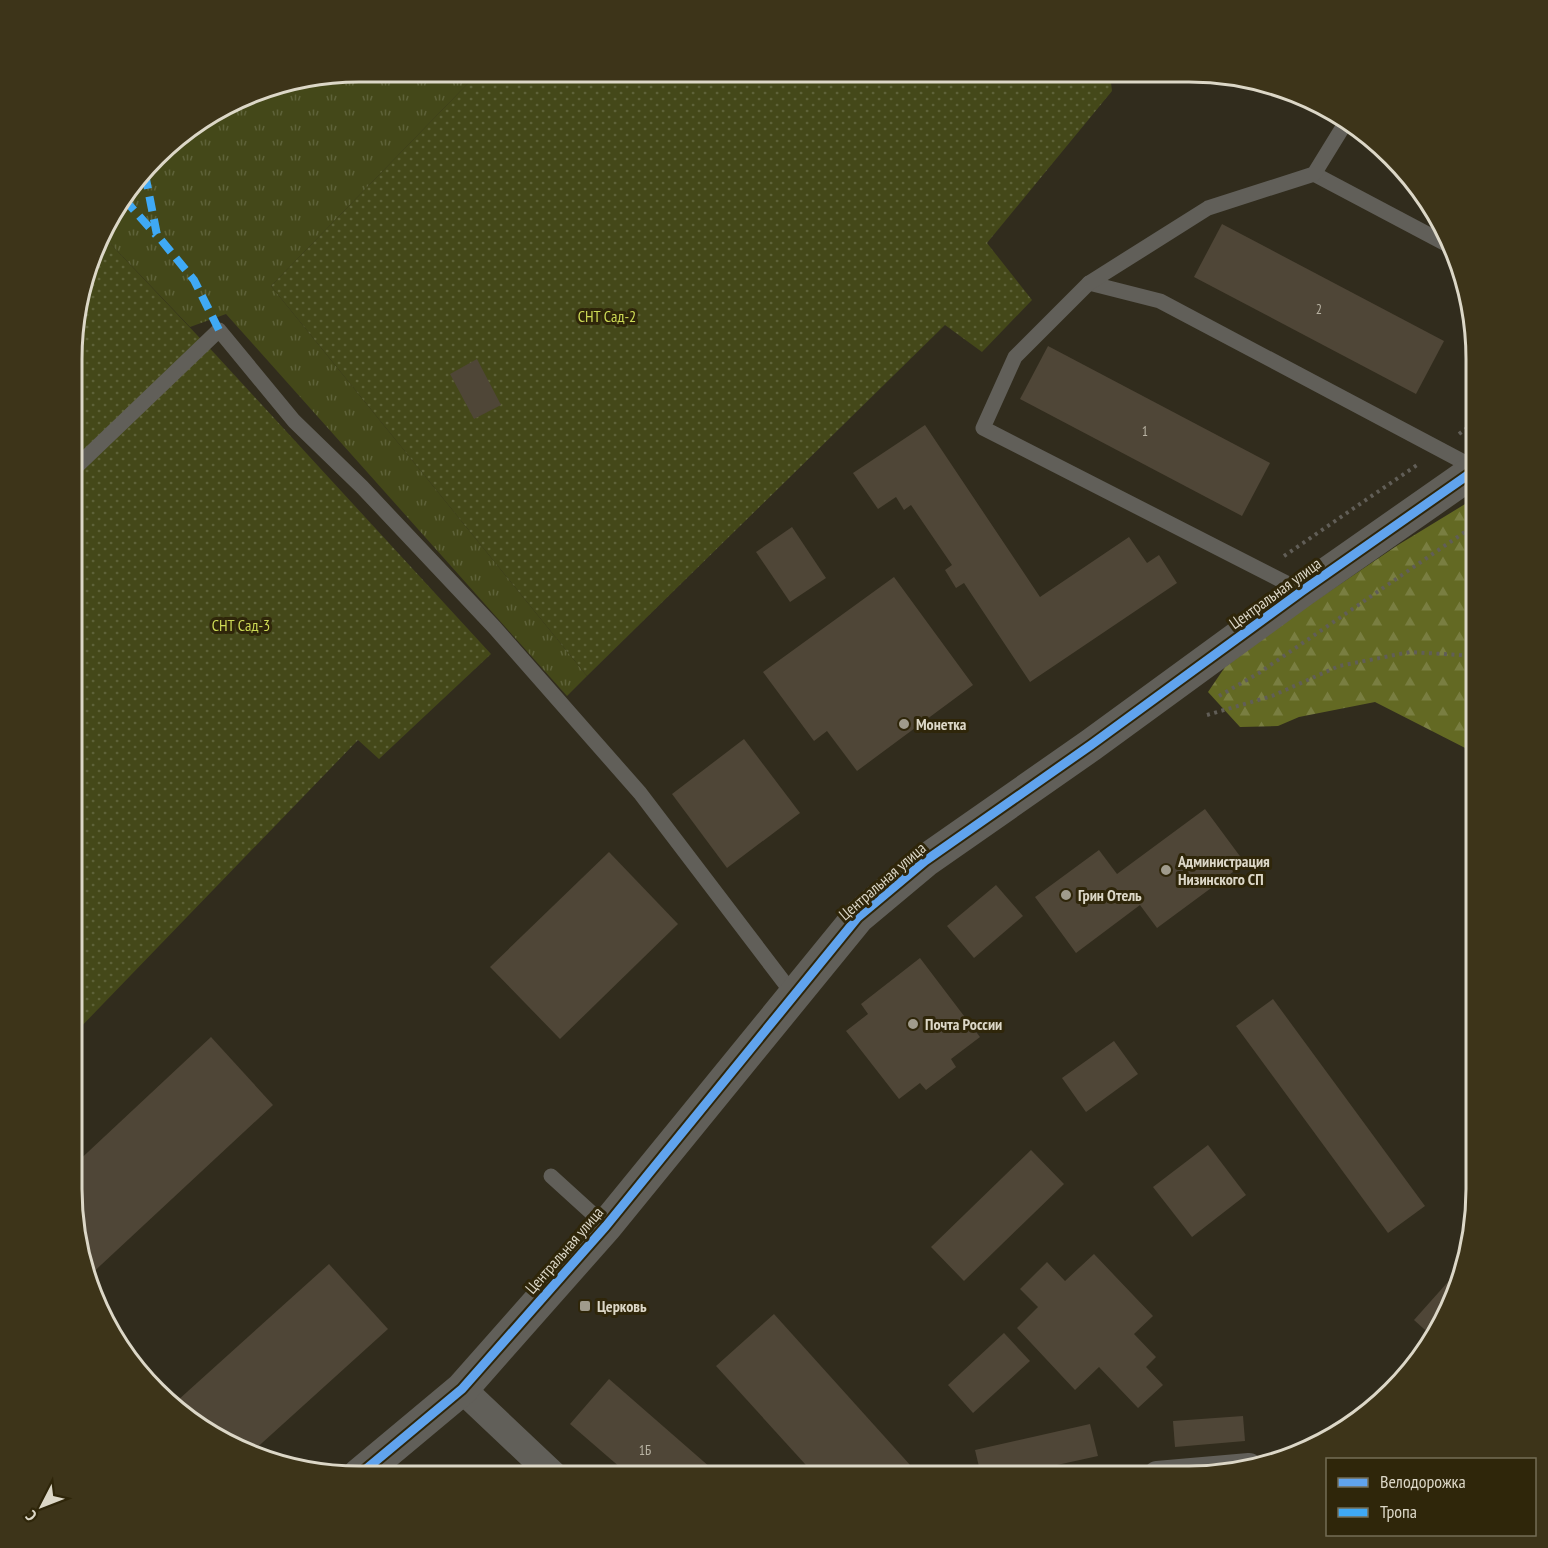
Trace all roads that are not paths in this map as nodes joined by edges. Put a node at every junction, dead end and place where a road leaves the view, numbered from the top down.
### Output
1 (1342, 129) edge
2 (1314, 174) junction
3 (1438, 240) edge
4 (1089, 283) junction
5 (82, 461) edge
6 (1466, 464) edge
7 (1466, 475) edge
8 (1302, 591) junction
9 (793, 994) junction
10 (551, 1176) dead end
11 (606, 1226) junction
12 (462, 1389) junction
13 (370, 1466) edge
14 (544, 1466) edge

1 - 2 lane
2 - 3 lane
2 - 4 lane
4 - 6 lane
4 - 8 lane
5 - 9 lane
7 - 8 street, Центральная улица
8 - 9 street, Центральная улица
9 - 11 street, Центральная улица
10 - 11 lane
11 - 12 street, Центральная улица
12 - 13 street, Центральная улица
12 - 14 street

